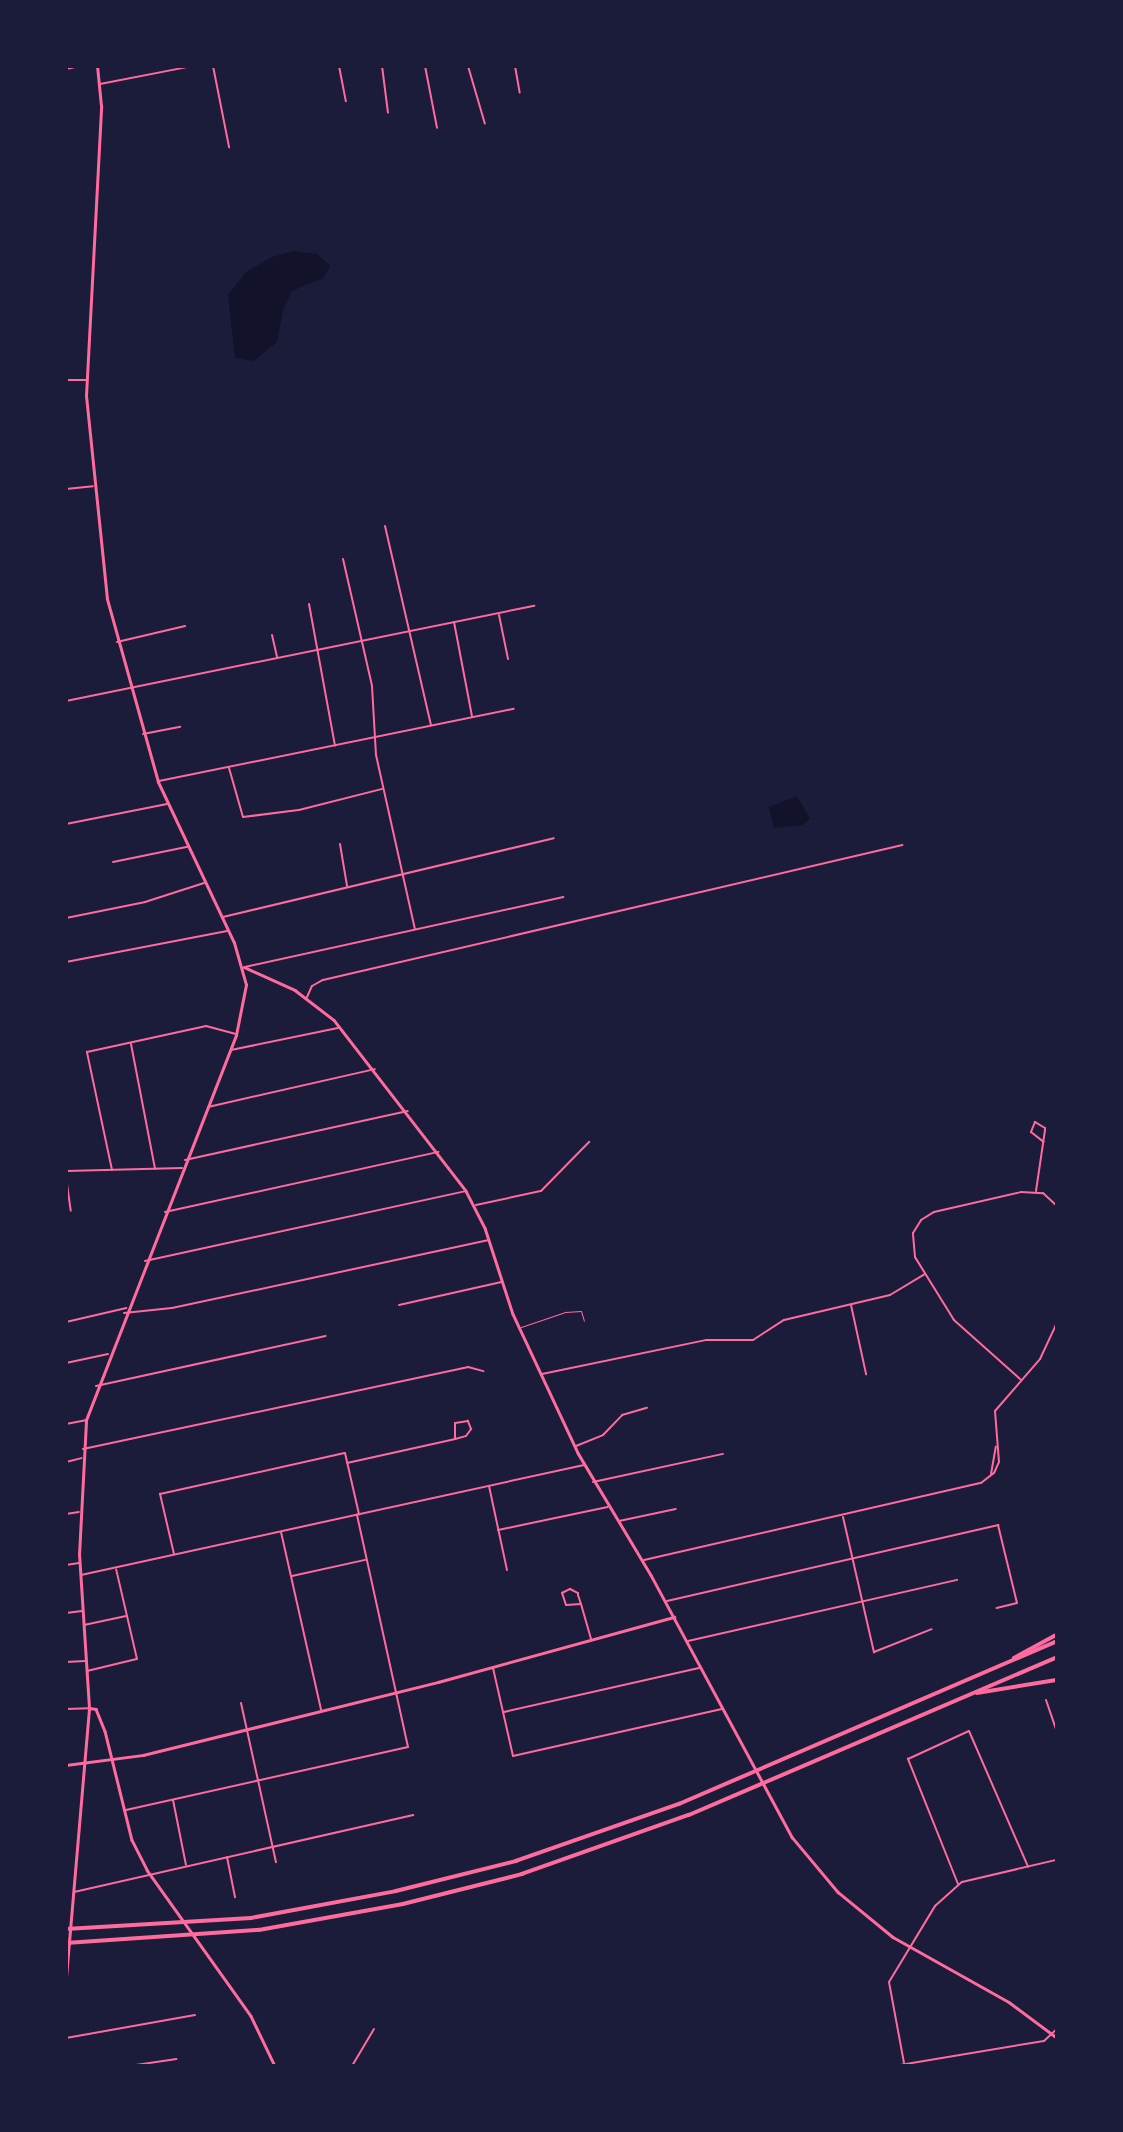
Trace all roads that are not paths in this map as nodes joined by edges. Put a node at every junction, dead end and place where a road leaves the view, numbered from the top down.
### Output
1 (80, 66) edge
2 (97, 66) edge
3 (193, 66) edge
4 (213, 66) edge
5 (339, 66) edge
6 (382, 66) edge
7 (425, 66) edge
8 (468, 66) edge
9 (516, 66) edge
10 (66, 69) edge
11 (100, 84) junction
12 (520, 93) dead end
13 (346, 101) dead end
14 (388, 113) dead end
15 (485, 124) dead end
16 (437, 128) dead end
17 (229, 147) dead end
18 (66, 380) edge
19 (86, 380) junction
20 (93, 486) junction
21 (66, 489) edge
22 (385, 526) dead end
23 (343, 559) dead end
24 (309, 604) dead end
25 (534, 606) dead end
26 (498, 614) junction
27 (454, 622) junction
28 (185, 626) dead end
29 (410, 631) junction
30 (272, 635) dead end
31 (361, 641) junction
32 (117, 642) junction
33 (318, 650) junction
34 (277, 658) junction
35 (508, 659) dead end
36 (130, 689) junction
37 (66, 701) edge
38 (514, 709) dead end
39 (472, 717) junction
40 (431, 725) junction
41 (180, 727) dead end
42 (143, 734) junction
43 (377, 738) junction
44 (335, 746) junction
45 (229, 768) junction
46 (158, 782) junction
47 (383, 789) junction
48 (167, 804) junction
49 (66, 824) edge
50 (554, 838) dead end
51 (340, 844) dead end
52 (902, 845) dead end
53 (188, 847) junction
54 (113, 862) dead end
55 (402, 875) junction
56 (205, 882) junction
57 (347, 887) junction
58 (563, 897) dead end
59 (222, 917) junction
60 (66, 918) edge
61 (415, 929) junction
62 (229, 931) junction
63 (66, 962) edge
64 (244, 967) junction
65 (307, 998) junction
66 (341, 1027) junction
67 (236, 1035) junction
68 (131, 1044) junction
69 (230, 1050) junction
70 (374, 1069) junction
71 (207, 1107) junction
72 (408, 1111) junction
73 (589, 1142) dead end
74 (1044, 1142) junction
75 (439, 1152) junction
76 (185, 1160) junction
77 (182, 1168) junction
78 (155, 1169) junction
79 (112, 1170) junction
80 (66, 1171) edge
81 (66, 1177) edge
82 (466, 1191) junction
83 (1036, 1191) junction
84 (475, 1205) junction
85 (1056, 1205) edge
86 (72, 1211) dead end
87 (165, 1212) junction
88 (489, 1240) junction
89 (145, 1261) junction
90 (925, 1274) junction
91 (501, 1282) junction
92 (850, 1304) junction
93 (399, 1305) dead end
94 (126, 1308) junction
95 (124, 1313) junction
96 (584, 1321) dead end
97 (66, 1322) edge
98 (1056, 1325) edge
99 (518, 1327) junction
100 (327, 1336) dead end
101 (108, 1354) junction
102 (66, 1363) edge
103 (483, 1371) dead end
104 (540, 1374) junction
105 (866, 1374) dead end
106 (1021, 1380) junction
107 (96, 1385) junction
108 (647, 1408) dead end
109 (86, 1420) junction
110 (66, 1424) edge
111 (455, 1438) junction
112 (575, 1446) junction
113 (83, 1449) junction
114 (723, 1454) dead end
115 (83, 1458) junction
116 (66, 1462) edge
117 (347, 1463) junction
118 (584, 1465) junction
119 (593, 1482) junction
120 (489, 1486) junction
121 (608, 1507) junction
122 (676, 1509) dead end
123 (80, 1512) junction
124 (66, 1514) edge
125 (358, 1515) junction
126 (843, 1516) junction
127 (618, 1521) junction
128 (498, 1530) junction
129 (281, 1532) junction
130 (175, 1555) junction
131 (367, 1559) junction
132 (852, 1559) junction
133 (643, 1561) junction
134 (80, 1563) junction
135 (66, 1565) edge
136 (116, 1568) junction
137 (507, 1570) dead end
138 (80, 1576) junction
139 (291, 1577) junction
140 (957, 1580) dead end
141 (666, 1601) junction
142 (862, 1601) junction
143 (581, 1604) junction
144 (997, 1608) dead end
145 (82, 1611) junction
146 (66, 1612) edge
147 (127, 1616) junction
148 (674, 1618) junction
149 (83, 1625) junction
150 (932, 1629) dead end
151 (1056, 1634) edge
152 (591, 1641) junction
153 (687, 1642) junction
154 (1056, 1642) edge
155 (1056, 1658) edge
156 (85, 1661) junction
157 (66, 1662) edge
158 (493, 1667) junction
159 (700, 1668) junction
160 (997, 1668) junction
161 (86, 1671) junction
162 (1056, 1680) edge
163 (396, 1692) junction
164 (962, 1697) junction
165 (1046, 1700) dead end
166 (241, 1703) dead end
167 (89, 1708) junction
168 (66, 1709) edge
169 (722, 1709) junction
170 (321, 1711) junction
171 (503, 1712) junction
172 (247, 1729) junction
173 (1056, 1729) edge
174 (113, 1762) junction
175 (83, 1764) junction
176 (66, 1765) edge
177 (258, 1780) junction
178 (173, 1800) junction
179 (125, 1811) junction
180 (413, 1815) dead end
181 (273, 1845) junction
182 (227, 1857) junction
183 (1056, 1860) edge
184 (276, 1862) dead end
185 (186, 1866) junction
186 (1028, 1867) junction
187 (150, 1875) junction
188 (958, 1884) junction
189 (73, 1892) junction
190 (235, 1897) dead end
191 (66, 1899) edge
192 (73, 1899) junction
193 (66, 1929) edge
194 (66, 1943) edge
195 (908, 1947) junction
196 (66, 1977) edge
197 (195, 2015) dead end
198 (374, 2029) dead end
199 (1056, 2034) edge
200 (66, 2038) edge
201 (176, 2059) dead end
202 (927, 2059) junction
203 (904, 2063) junction
204 (129, 2066) edge
205 (275, 2066) edge
206 (352, 2066) edge
207 (894, 2066) edge
208 (928, 2066) edge

1 - 10 street
2 - 11 main road
3 - 11 street
4 - 17 street
5 - 13 street
6 - 14 street
7 - 16 street
8 - 15 street
9 - 12 street
11 - 19 main road
18 - 19 street
19 - 20 main road
20 - 21 street
20 - 32 main road
22 - 29 street
23 - 31 street
24 - 33 street
25 - 26 street
26 - 27 street
26 - 35 street
27 - 29 street
27 - 39 street
28 - 32 street
29 - 31 street
29 - 40 street
30 - 34 street
31 - 33 street
31 - 43 street
32 - 36 main road
33 - 34 street
33 - 44 street
34 - 36 street
36 - 37 street
36 - 42 main road
38 - 39 street
39 - 40 street
40 - 43 street
41 - 42 street
42 - 46 main road
43 - 44 street
43 - 47 street
44 - 45 street
45 - 46 street
45 - 47 street
46 - 48 main road
47 - 55 street
48 - 49 street
48 - 53 main road
50 - 55 street
51 - 57 street
52 - 65 street
53 - 54 street
53 - 56 main road
55 - 57 street
55 - 61 street
56 - 59 main road
56 - 60 street
57 - 59 street
58 - 61 street
59 - 62 main road
61 - 64 street
62 - 63 street
62 - 64 main road
64 - 65 main road
64 - 67 main road
65 - 66 main road
66 - 69 street
66 - 70 main road
67 - 68 street
67 - 69 main road
68 - 78 street
68 - 79 street
69 - 71 main road
70 - 71 street
70 - 72 main road
71 - 76 main road
72 - 75 main road
72 - 76 street
73 - 84 street
74 - 74 street
74 - 83 street
75 - 82 main road
75 - 87 street
76 - 77 main road
77 - 78 street
77 - 87 main road
78 - 79 street
79 - 80 street
81 - 86 street
82 - 84 main road
82 - 89 street
83 - 85 street
83 - 90 street
84 - 88 main road
87 - 89 main road
88 - 91 main road
88 - 95 street
89 - 94 main road
90 - 92 street
90 - 106 street
91 - 93 street
91 - 99 main road
92 - 104 street
92 - 105 street
94 - 95 main road
94 - 97 street
95 - 101 main road
96 - 99 lane
98 - 106 street
99 - 104 main road
100 - 107 street
101 - 102 street
101 - 107 main road
103 - 113 street
104 - 112 main road
106 - 126 street
107 - 109 main road
108 - 112 street
109 - 110 street
109 - 113 main road
111 - 111 street
111 - 117 street
112 - 118 main road
113 - 115 main road
114 - 119 street
115 - 116 street
115 - 123 main road
117 - 125 street
117 - 130 street
118 - 119 main road
118 - 120 street
119 - 121 main road
120 - 125 street
120 - 128 street
121 - 127 main road
121 - 128 street
122 - 127 street
123 - 124 street
123 - 134 main road
125 - 129 street
125 - 131 street
126 - 132 street
126 - 133 street
127 - 133 main road
128 - 137 street
129 - 130 street
129 - 139 street
130 - 136 street
131 - 139 street
131 - 163 street
132 - 141 street
132 - 142 street
132 - 144 street
133 - 141 main road
134 - 135 street
134 - 138 main road
136 - 138 street
136 - 147 street
138 - 145 main road
139 - 170 street
140 - 142 street
141 - 148 main road
142 - 150 street
142 - 153 street
143 - 143 street
143 - 152 street
145 - 146 street
145 - 149 main road
147 - 149 street
147 - 161 street
148 - 152 main road
148 - 153 main road
149 - 156 main road
151 - 160 highway
152 - 158 main road
153 - 159 main road
154 - 160 highway
155 - 164 highway
156 - 157 street
156 - 161 main road
158 - 163 main road
158 - 171 street
159 - 169 main road
159 - 171 street
160 - 193 highway
161 - 167 main road
162 - 164 highway
163 - 170 main road
163 - 177 street
164 - 194 highway
165 - 173 street
166 - 172 street
167 - 168 street
167 - 174 main road
167 - 175 main road
169 - 171 street
169 - 195 main road
170 - 172 main road
172 - 174 main road
172 - 177 street
174 - 175 main road
174 - 179 main road
175 - 176 main road
175 - 189 main road
177 - 178 street
177 - 181 street
178 - 179 street
178 - 185 street
179 - 187 main road
180 - 181 street
181 - 182 street
181 - 184 street
182 - 185 street
182 - 190 street
183 - 186 street
185 - 187 street
186 - 188 street
186 - 188 street
187 - 189 street
187 - 205 main road
188 - 195 street
189 - 192 main road
191 - 192 street
192 - 196 main road
195 - 199 main road
195 - 203 street
197 - 200 street
198 - 206 street
199 - 202 street
201 - 204 street
202 - 203 street
202 - 208 street
203 - 207 street

